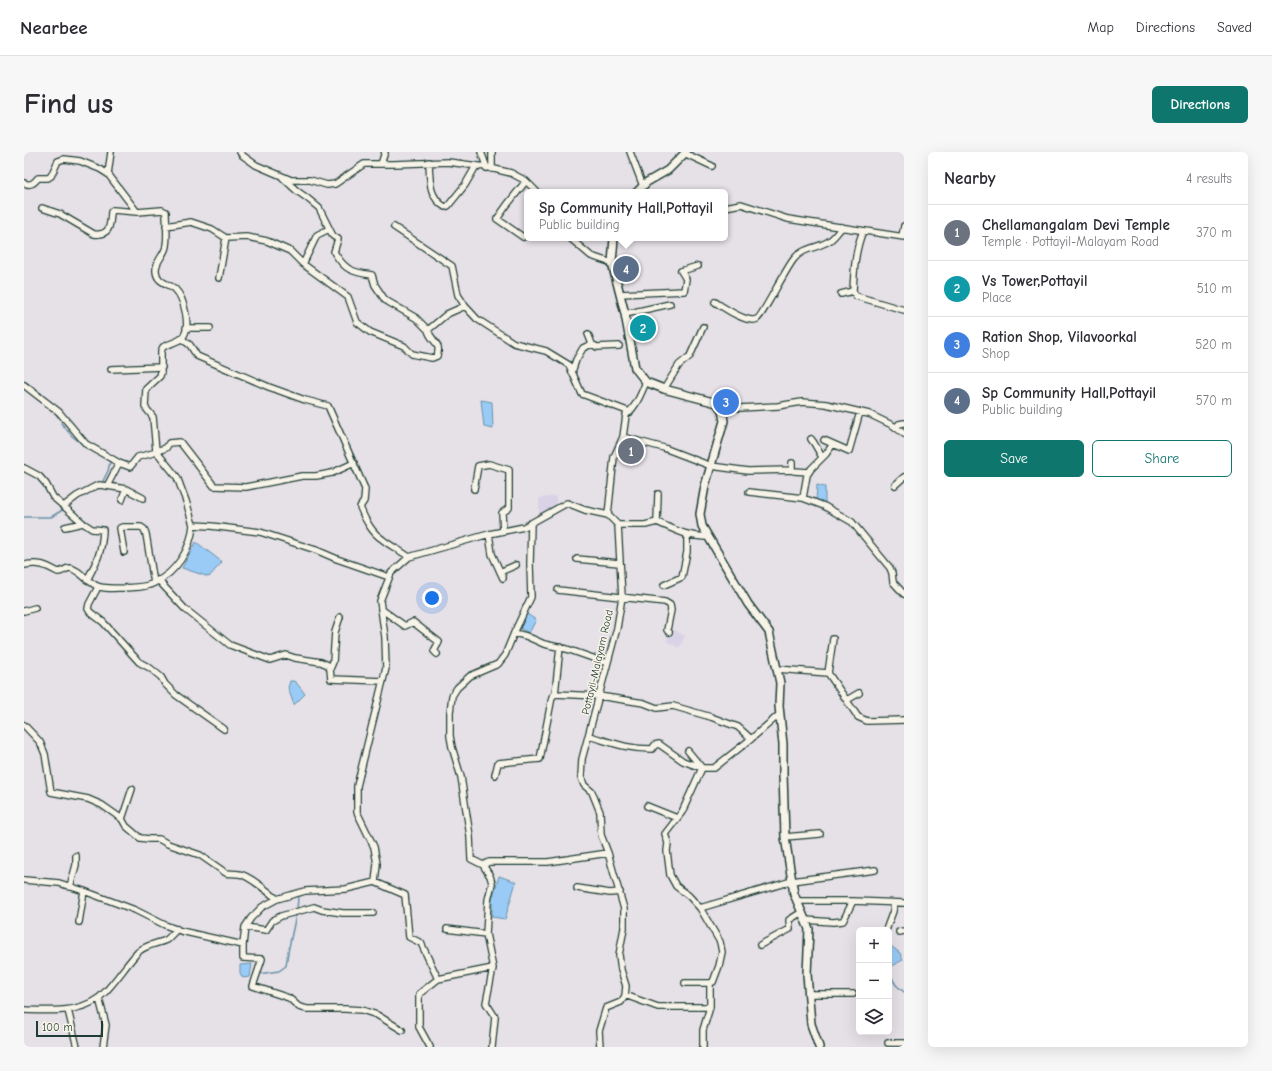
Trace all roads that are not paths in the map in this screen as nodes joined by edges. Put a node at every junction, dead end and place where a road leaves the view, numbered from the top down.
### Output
1 (111, 152) edge
2 (240, 152) edge
3 (385, 152) edge
4 (481, 152) edge
5 (492, 152) edge
6 (630, 152) edge
7 (685, 153) edge
8 (430, 162) junction
9 (381, 164) junction
10 (476, 166) junction
11 (712, 166) dead end
12 (489, 168) junction
13 (108, 174) junction
14 (283, 178) junction
15 (526, 181) junction
16 (24, 184) edge
17 (643, 186) junction
18 (534, 189) edge
19 (640, 189) edge
20 (728, 206) edge
21 (42, 208) dead end
22 (137, 212) junction
23 (166, 226) junction
24 (904, 226) edge
25 (394, 227) dead end
26 (842, 227) junction
27 (329, 229) junction
28 (863, 230) junction
29 (523, 237) dead end
30 (903, 237) edge
31 (226, 238) junction
32 (574, 241) edge
33 (614, 241) edge
34 (612, 263) junction
35 (303, 264) junction
36 (698, 266) dead end
37 (219, 278) dead end
38 (852, 291) junction
39 (620, 294) junction
40 (841, 294) dead end
41 (715, 302) dead end
42 (670, 304) dead end
43 (465, 306) junction
44 (904, 310) edge
45 (625, 314) junction
46 (703, 327) dead end
47 (186, 328) junction
48 (210, 328) dead end
49 (428, 330) junction
50 (588, 334) dead end
51 (182, 339) junction
52 (592, 344) junction
53 (619, 346) dead end
54 (162, 367) junction
55 (111, 369) dead end
56 (572, 372) junction
57 (646, 382) junction
58 (24, 385) edge
59 (664, 389) junction
60 (717, 403) junction
61 (630, 412) junction
62 (860, 412) junction
63 (904, 423) edge
64 (896, 428) junction
65 (904, 434) edge
66 (623, 437) junction
67 (810, 439) dead end
68 (824, 440) dead end
69 (833, 444) junction
70 (156, 451) junction
71 (822, 457) junction
72 (119, 463) junction
73 (354, 463) junction
74 (792, 463) dead end
75 (711, 466) junction
76 (24, 468) edge
77 (792, 470) junction
78 (809, 472) junction
79 (904, 477) edge
80 (895, 485) dead end
81 (107, 486) junction
82 (126, 489) junction
83 (474, 489) dead end
84 (749, 492) dead end
85 (658, 494) dead end
86 (143, 498) dead end
87 (803, 498) junction
88 (122, 500) dead end
89 (65, 507) junction
90 (608, 515) junction
91 (656, 522) junction
92 (83, 523) junction
93 (531, 523) junction
94 (192, 525) junction
95 (618, 525) junction
96 (65, 527) dead end
97 (503, 531) junction
98 (489, 534) junction
99 (687, 535) junction
100 (708, 537) junction
101 (124, 552) dead end
102 (409, 557) junction
103 (578, 559) dead end
104 (619, 564) junction
105 (24, 565) edge
106 (516, 565) dead end
107 (500, 572) junction
108 (389, 577) junction
109 (503, 578) dead end
110 (86, 580) junction
111 (156, 582) junction
112 (664, 585) dead end
113 (98, 587) junction
114 (558, 590) dead end
115 (904, 594) edge
116 (622, 597) junction
117 (35, 608) dead end
118 (381, 609) junction
119 (24, 611) edge
120 (340, 617) dead end
121 (669, 632) dead end
122 (514, 633) junction
123 (833, 639) dead end
124 (560, 647) junction
125 (437, 654) dead end
126 (607, 663) junction
127 (330, 669) junction
128 (777, 669) junction
129 (828, 673) junction
130 (383, 681) junction
131 (859, 693) dead end
132 (555, 694) junction
133 (599, 696) junction
134 (846, 700) junction
135 (780, 714) junction
136 (904, 720) edge
137 (24, 725) edge
138 (224, 729) dead end
139 (590, 736) junction
140 (751, 739) junction
141 (688, 751) dead end
142 (702, 768) junction
143 (495, 775) dead end
144 (132, 789) dead end
145 (647, 806) dead end
146 (122, 818) junction
147 (677, 818) junction
148 (820, 834) dead end
149 (785, 838) junction
150 (608, 853) junction
151 (76, 856) dead end
152 (483, 865) junction
153 (875, 870) dead end
154 (24, 880) edge
155 (375, 882) junction
156 (792, 882) junction
157 (70, 887) junction
158 (577, 888) dead end
159 (84, 891) junction
160 (620, 892) junction
161 (277, 899) junction
162 (797, 901) junction
163 (853, 901) junction
164 (894, 903) junction
165 (904, 903) edge
166 (700, 908) junction
167 (802, 912) junction
168 (373, 913) dead end
169 (805, 920) junction
170 (79, 922) dead end
171 (245, 927) junction
172 (887, 927) edge
173 (177, 929) junction
174 (447, 929) dead end
175 (486, 934) junction
176 (243, 944) junction
177 (760, 944) dead end
178 (493, 968) junction
179 (438, 979) junction
180 (710, 983) junction
181 (685, 984) dead end
182 (808, 994) junction
183 (853, 994) dead end
184 (626, 995) junction
185 (99, 998) junction
186 (710, 1007) junction
187 (24, 1010) edge
188 (68, 1010) junction
189 (402, 1030) dead end
190 (888, 1043) dead end
191 (904, 1043) edge
192 (77, 1047) edge
193 (103, 1047) edge
194 (430, 1047) edge
195 (492, 1047) edge
196 (600, 1047) edge
197 (704, 1047) edge
198 (819, 1047) edge

1 - 13 street
2 - 14 street
3 - 9 street
4 - 12 street
5 - 12 street
6 - 17 street
7 - 11 street
7 - 17 street
8 - 9 street
8 - 10 street
8 - 10 street
9 - 14 street
10 - 12 street
12 - 15 street
13 - 16 street
13 - 22 street
14 - 27 street
15 - 18 street
15 - 29 street
17 - 19 street
20 - 26 street
21 - 22 street
22 - 23 street
23 - 31 street
23 - 47 street
24 - 30 street
25 - 43 street
26 - 28 street
26 - 41 street
27 - 35 street
27 - 49 street
28 - 30 street
28 - 38 street
31 - 35 street
31 - 37 street
32 - 34 street
33 - 34 street
34 - 39 street
35 - 49 street
36 - 39 street
38 - 40 street
38 - 44 street
39 - 45 street
42 - 45 street
43 - 49 street
43 - 56 street
45 - 57 street
46 - 59 street
47 - 48 street
47 - 51 street
50 - 52 street
51 - 54 street
51 - 73 street
52 - 53 street
52 - 56 street
54 - 55 street
54 - 70 street
56 - 61 street
57 - 59 street
57 - 61 street
58 - 72 street
59 - 60 street
60 - 62 street
60 - 75 street
61 - 66 street
62 - 64 street
62 - 69 street
63 - 64 street
64 - 65 street
66 - 75 street
66 - 90 street
67 - 71 street
68 - 69 street
69 - 71 street
70 - 72 street
70 - 73 street
70 - 94 street
71 - 78 street
72 - 81 street
73 - 102 street
74 - 77 street
75 - 77 street
75 - 100 street
76 - 89 street
77 - 78 street
78 - 87 street
79 - 80 street
81 - 82 street
81 - 89 street
82 - 86 street
82 - 88 street
83 - 97 street
84 - 87 street
85 - 91 street
87 - 115 street
89 - 92 street
90 - 93 street
90 - 95 street
91 - 95 street
91 - 99 street
92 - 96 street
92 - 110 street
93 - 97 street
93 - 122 street
94 - 108 street
94 - 111 street
95 - 104 street, Pottayil-Malayam Road
97 - 98 street
98 - 102 street
98 - 107 street
99 - 100 street
99 - 112 street
100 - 128 street
101 - 111 street
102 - 108 street
103 - 104 street
104 - 116 street, Pottayil-Malayam Road
105 - 110 street
106 - 107 street
107 - 109 street
108 - 118 street
110 - 113 street
111 - 113 street
111 - 127 street
113 - 138 street
114 - 116 street
116 - 121 street
116 - 126 street, Pottayil-Malayam Road
117 - 119 street
118 - 125 street
118 - 130 street
120 - 127 street
122 - 124 street
122 - 152 street
123 - 129 street
124 - 126 street
124 - 132 street
126 - 133 street, Pottayil-Malayam Road
127 - 130 street
128 - 129 street
128 - 135 street
129 - 134 street
130 - 155 street
131 - 134 street
132 - 133 street
132 - 143 street
133 - 139 street, Pottayil-Malayam Road
133 - 140 street
134 - 136 street
135 - 140 street
135 - 149 street
137 - 146 street
139 - 142 street
139 - 150 street, Pottayil-Malayam Road
140 - 142 street
141 - 142 street
142 - 147 street
144 - 146 street
145 - 147 street
146 - 161 street
147 - 166 street
148 - 149 street
149 - 156 street
150 - 152 street
150 - 160 street, Pottayil-Malayam Road
151 - 157 street
152 - 175 street
153 - 156 street
154 - 157 street
155 - 161 street
155 - 179 street
156 - 162 street
156 - 166 street
157 - 159 street
158 - 160 street
159 - 170 street
159 - 173 street
160 - 184 street, Pottayil-Malayam Road
161 - 171 street
162 - 163 street
162 - 167 street
163 - 164 street
163 - 169 street
164 - 165 street
164 - 172 street
166 - 180 street
167 - 169 street
167 - 177 street
168 - 171 street
169 - 182 street
171 - 176 street
173 - 176 street
173 - 185 street
174 - 175 street
175 - 178 street
176 - 189 street
178 - 179 street
178 - 195 street
179 - 194 street
180 - 181 street
180 - 186 street
182 - 183 street
182 - 198 street
184 - 186 street
184 - 196 street
185 - 188 street
185 - 193 street
186 - 197 street
187 - 188 street
188 - 192 street
190 - 191 street

